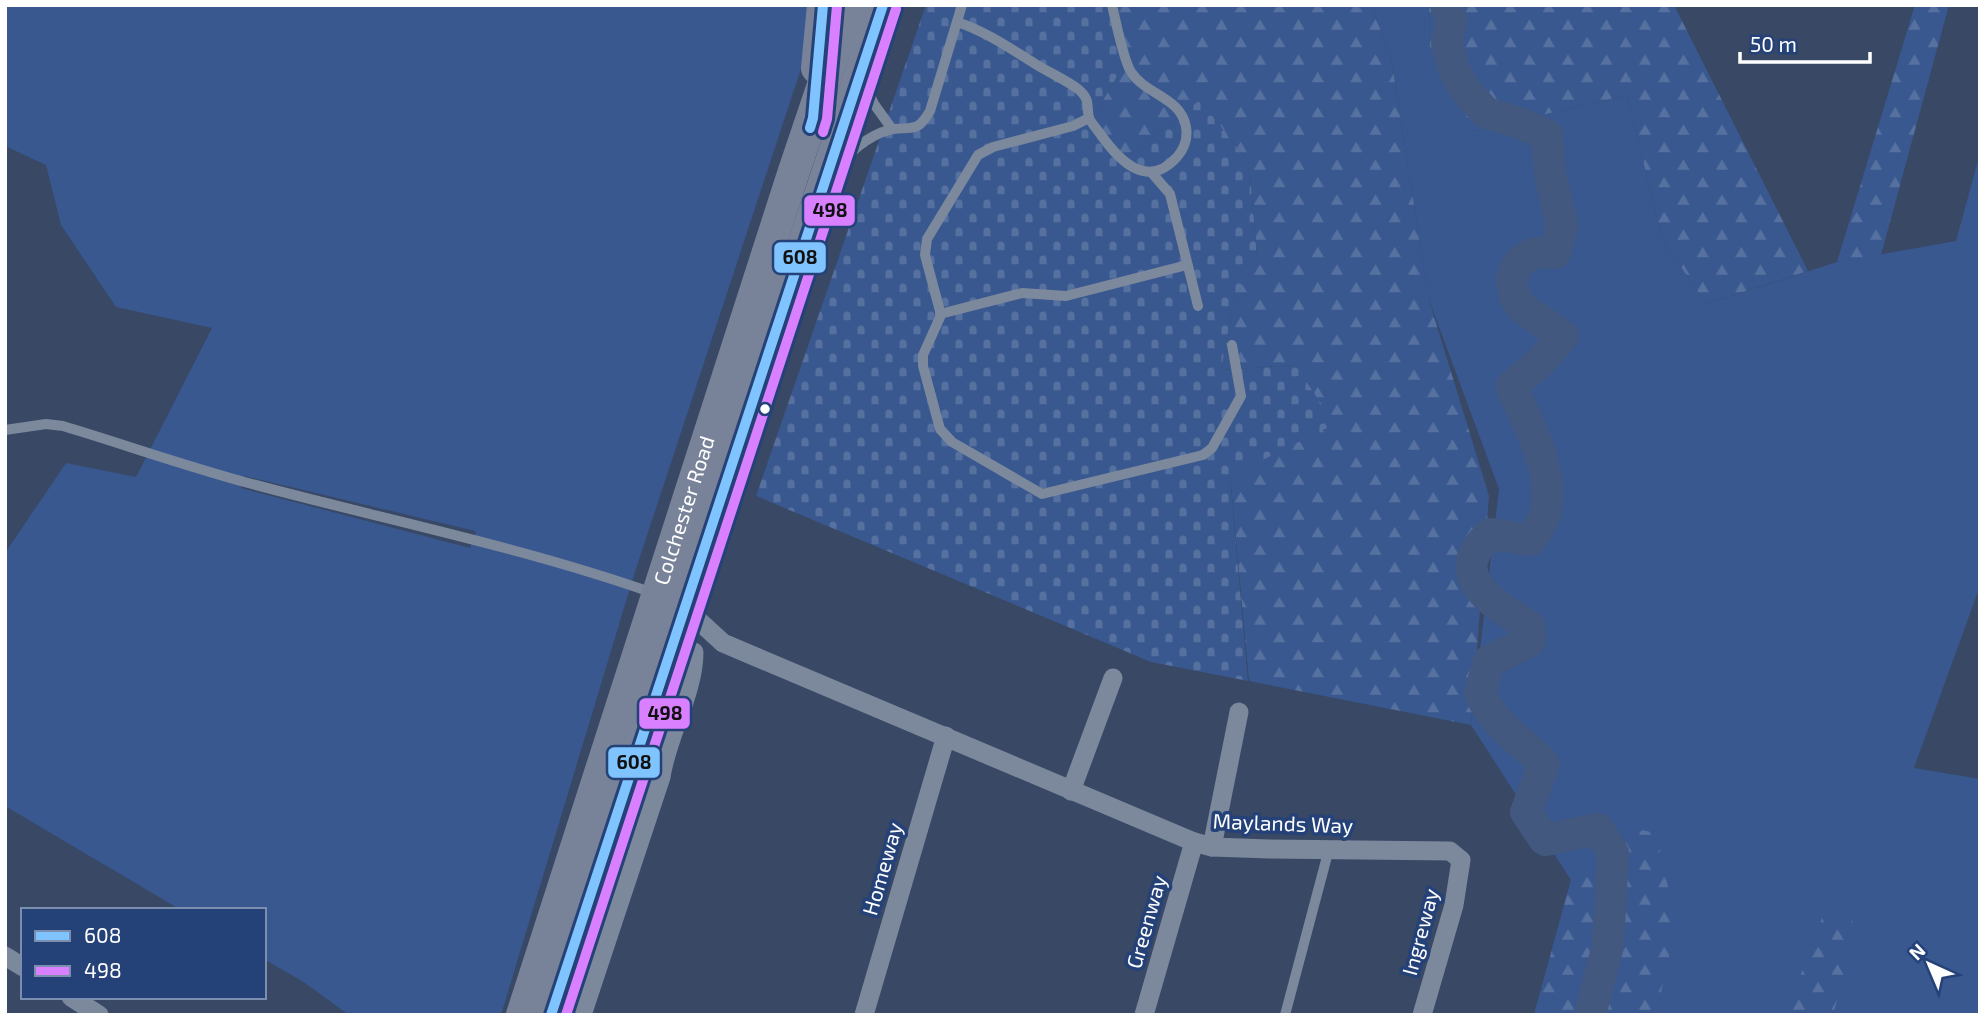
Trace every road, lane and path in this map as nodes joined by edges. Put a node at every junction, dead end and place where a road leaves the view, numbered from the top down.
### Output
1 (823, 5) edge
2 (850, 5) edge
3 (883, 5) edge
4 (962, 5) edge
5 (1112, 5) edge
6 (957, 22) junction
7 (860, 73) junction
8 (813, 118) junction
9 (1089, 118) junction
10 (892, 129) junction
11 (1151, 173) junction
12 (1188, 265) junction
13 (794, 279) junction
14 (1198, 306) dead end
15 (940, 314) junction
16 (1233, 345) dead end
17 (5, 430) edge
18 (679, 601) junction
19 (723, 643) junction
20 (696, 651) junction
21 (1113, 678) dead end
22 (658, 683) junction
23 (1239, 712) dead end
24 (946, 736) junction
25 (1071, 791) junction
26 (1203, 845) junction
27 (1329, 849) junction
28 (1461, 860) joint
29 (5, 956) edge
30 (21, 966) edge
31 (74, 999) edge
32 (99, 1015) edge
33 (522, 1015) edge
34 (551, 1015) edge
35 (582, 1015) edge
36 (864, 1015) edge
37 (1144, 1015) edge
38 (1285, 1015) edge
39 (1422, 1015) edge

1 - 8 highway
2 - 8 highway, Colchester Road
3 - 7 highway, Colchester Road
4 - 6 lane
5 - 11 lane
6 - 9 lane
6 - 10 lane
7 - 10 lane
7 - 13 highway, Colchester Road
8 - 18 highway, Colchester Road
9 - 11 lane
9 - 15 lane
10 - 13 lane
11 - 12 lane
12 - 14 lane
12 - 15 lane
13 - 18 highway, Colchester Road
15 - 16 lane
17 - 18 lane
18 - 19 street, Maylands Way
18 - 20 street, Colchester Road
18 - 22 highway, Colchester Road
18 - 33 highway, Colchester Road
19 - 20 street
19 - 24 street, Maylands Way
20 - 22 street
20 - 35 street, Colchester Road
21 - 25 street
22 - 34 highway, Colchester Road
23 - 26 street, Greenway
24 - 25 street, Maylands Way
24 - 36 street, Homeway
25 - 26 street, Maylands Way
26 - 27 street, Maylands Way
26 - 37 street, Greenway
27 - 28 street, Maylands Way
27 - 38 lane
28 - 39 street, Ingreway
29 - 30 street
31 - 32 street

